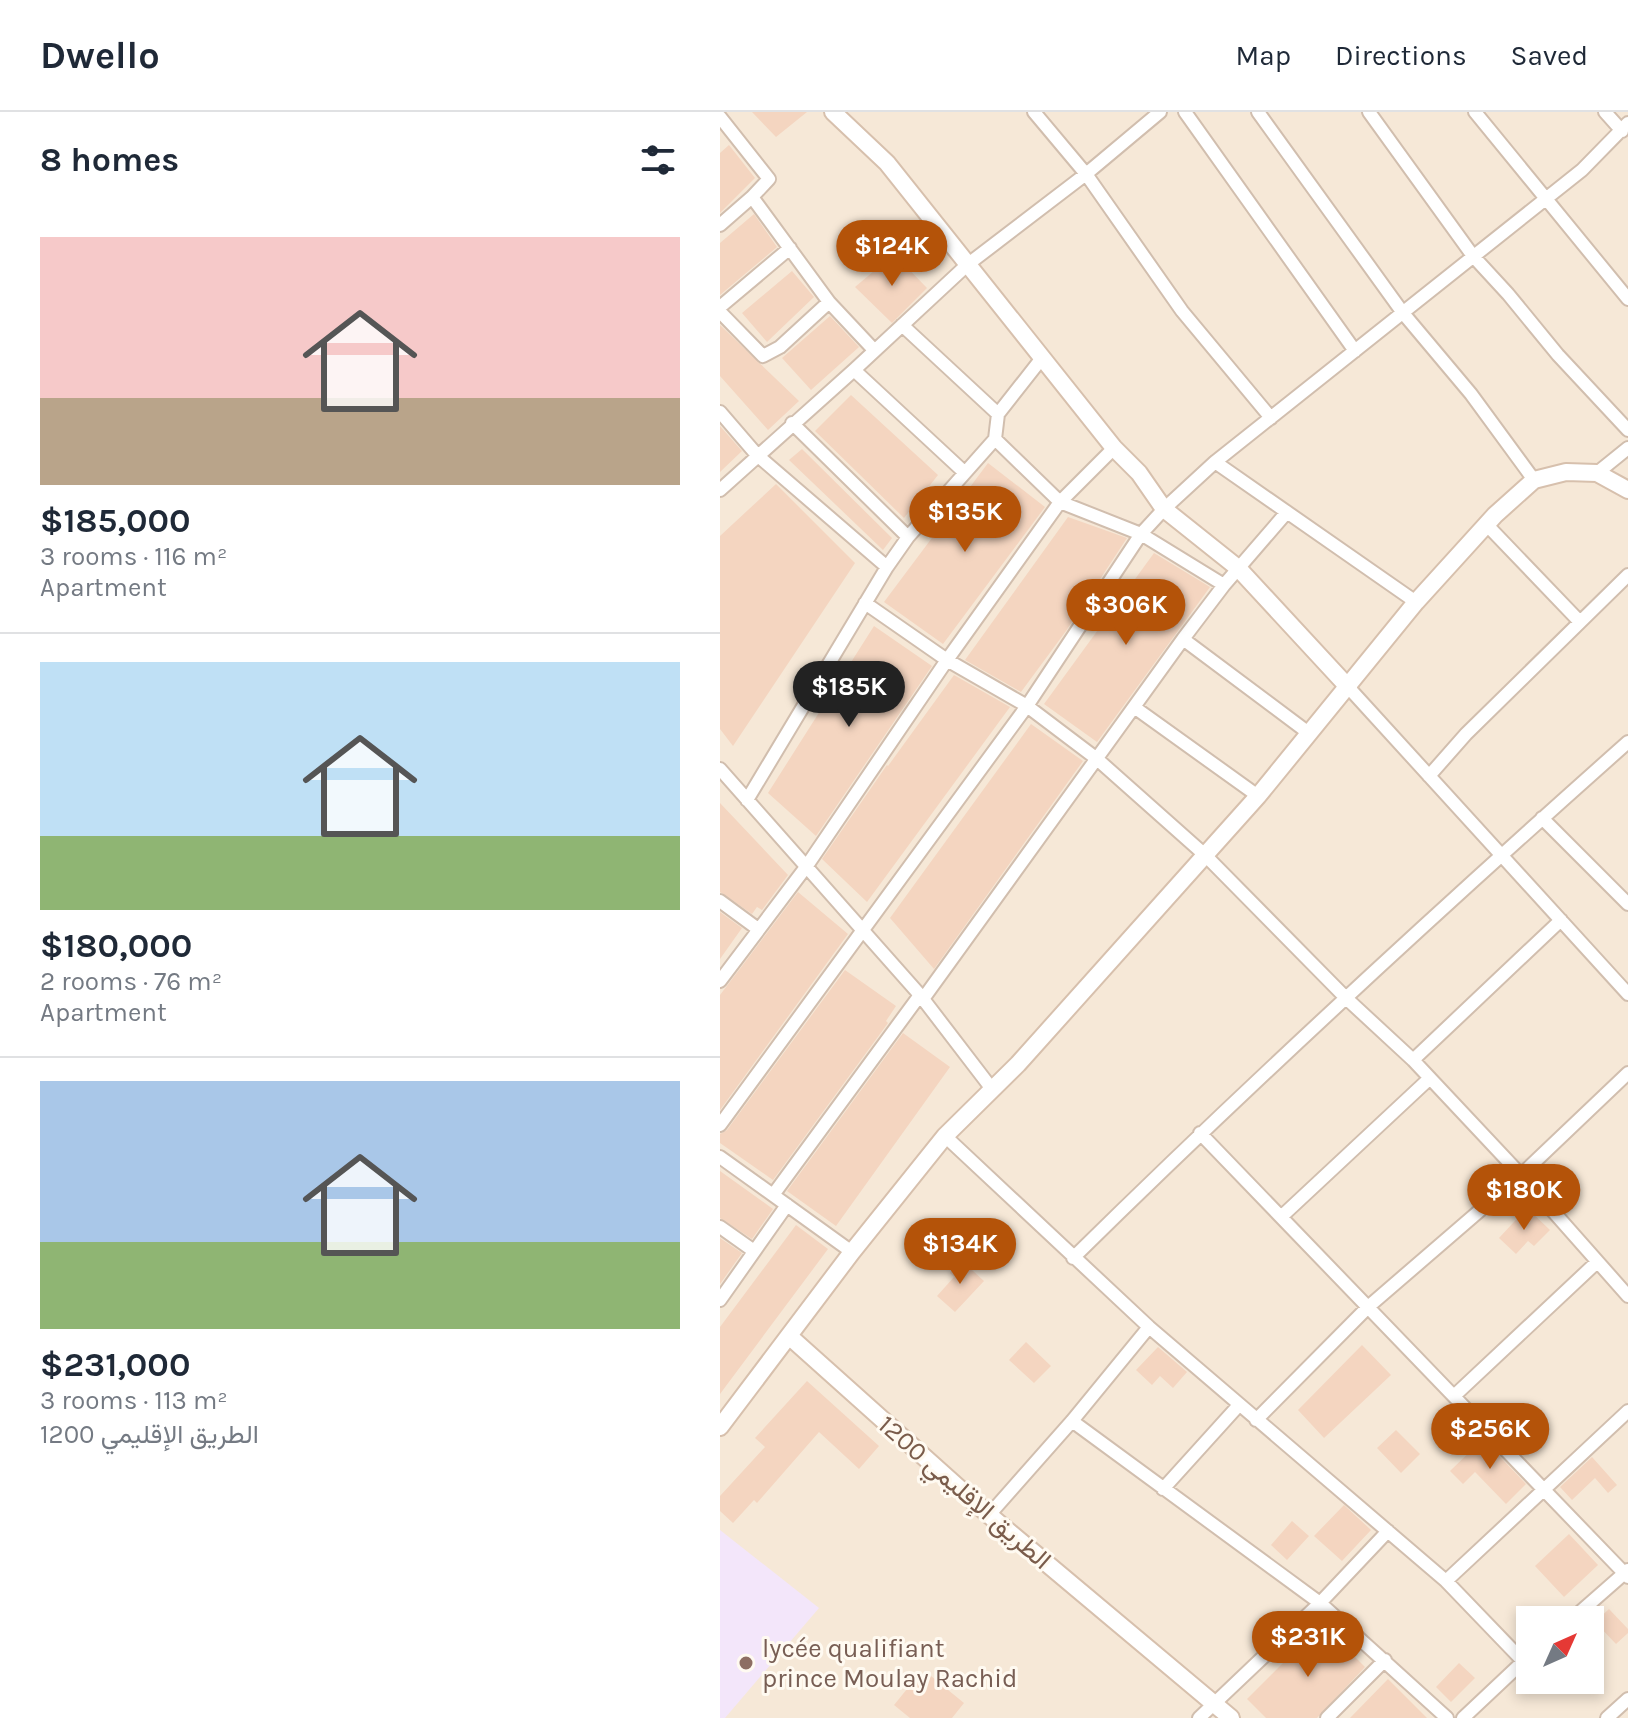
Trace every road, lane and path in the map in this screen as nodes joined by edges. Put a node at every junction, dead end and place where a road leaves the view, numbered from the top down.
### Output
1 (833, 112) edge
2 (1034, 112) edge
3 (1160, 112) edge
4 (1185, 112) edge
5 (1258, 112) edge
6 (1369, 112) edge
7 (1475, 112) edge
8 (1605, 112) edge
9 (720, 117) edge
10 (1625, 127) edge
11 (725, 136) edge
12 (1086, 174) junction
13 (752, 197) junction
14 (1545, 200) junction
15 (720, 225) edge
16 (790, 248) junction
17 (1473, 256) junction
18 (967, 265) junction
19 (1628, 299) edge
20 (829, 302) junction
21 (720, 309) edge
22 (1403, 313) junction
23 (902, 325) junction
24 (874, 350) junction
25 (1355, 351) junction
26 (1042, 358) junction
27 (854, 370) junction
28 (720, 412) edge
29 (998, 414) junction
30 (1271, 418) junction
31 (792, 423) junction
32 (1628, 430) edge
33 (995, 439) junction
34 (1114, 448) junction
35 (1628, 448) edge
36 (757, 455) junction
37 (1215, 462) junction
38 (964, 472) junction
39 (1597, 473) junction
40 (1534, 480) junction
41 (720, 490) edge
42 (1628, 490) edge
43 (1060, 502) junction
44 (1164, 509) junction
45 (1287, 512) junction
46 (1486, 524) junction
47 (1141, 534) junction
48 (908, 537) junction
49 (887, 567) junction
50 (1238, 568) junction
51 (1628, 575) edge
52 (1224, 585) junction
53 (1416, 602) junction
54 (865, 603) junction
55 (1580, 622) junction
56 (1183, 639) junction
57 (947, 660) junction
58 (1349, 688) junction
59 (1027, 706) junction
60 (1134, 707) junction
61 (1310, 734) junction
62 (1628, 742) edge
63 (1097, 759) junction
64 (720, 769) edge
65 (1429, 776) junction
66 (1258, 796) junction
67 (747, 800) junction
68 (1542, 818) junction
69 (1205, 855) junction
70 (1502, 856) junction
71 (806, 867) junction
72 (720, 901) edge
73 (1628, 904) edge
74 (1561, 920) junction
75 (758, 929) junction
76 (863, 932) junction
77 (720, 981) edge
78 (1628, 994) edge
79 (921, 997) junction
80 (1346, 998) junction
81 (1413, 1060) junction
82 (1628, 1073) edge
83 (1430, 1078) junction
84 (992, 1089) junction
85 (720, 1125) edge
86 (1200, 1133) junction
87 (945, 1136) junction
88 (720, 1157) edge
89 (1521, 1175) junction
90 (773, 1195) junction
91 (787, 1205) junction
92 (1281, 1217) junction
93 (720, 1227) edge
94 (754, 1251) junction
95 (852, 1252) junction
96 (1073, 1258) junction
97 (1597, 1262) junction
98 (1627, 1291) edge
99 (721, 1296) edge
100 (1368, 1307) junction
101 (1149, 1327) junction
102 (789, 1336) junction
103 (1454, 1396) junction
104 (1239, 1405) junction
105 (1628, 1411) edge
106 (1256, 1420) junction
107 (1072, 1421) junction
108 (720, 1427) edge
109 (1163, 1489) junction
110 (1544, 1490) junction
111 (989, 1515) junction
112 (1388, 1531) junction
113 (1627, 1574) edge
114 (1446, 1581) junction
115 (1320, 1603) junction
116 (1588, 1606) edge
117 (1516, 1648) edge
118 (1385, 1660) junction
119 (1516, 1670) edge
120 (1628, 1699) edge
121 (1214, 1704) junction
122 (1473, 1715) edge
123 (1199, 1718) edge
124 (1231, 1718) edge
125 (1327, 1718) edge
126 (1447, 1718) edge
127 (1607, 1718) edge

1 - 18 street
2 - 12 street
3 - 12 street
4 - 25 street
5 - 22 street
6 - 17 street
7 - 14 street
8 - 10 street
9 - 11 street
10 - 14 street
11 - 13 street
12 - 18 street
12 - 30 street
13 - 15 street
13 - 16 street
14 - 17 street
14 - 19 street
16 - 20 street
16 - 21 street
17 - 22 street
17 - 32 street
18 - 23 street
18 - 26 street
20 - 21 street
20 - 24 street
22 - 25 street
22 - 40 street
23 - 24 street
23 - 29 street
24 - 27 street
25 - 30 street
26 - 29 street
26 - 34 street
27 - 31 street
27 - 38 street
28 - 36 street
29 - 33 street
30 - 37 street
31 - 36 street
31 - 48 street
33 - 38 street
33 - 43 street
34 - 43 street
34 - 44 street
35 - 39 street
36 - 41 street
36 - 49 street
37 - 44 street
37 - 45 street
38 - 48 street
39 - 40 street
39 - 42 street
40 - 46 street
43 - 47 street
43 - 57 street
44 - 47 street
44 - 50 street
45 - 50 street
45 - 53 street
46 - 53 street
46 - 55 street
47 - 52 street
47 - 59 street
48 - 49 street
49 - 54 street
50 - 52 street
50 - 58 street
51 - 55 street
52 - 56 street
53 - 58 street
54 - 57 street
54 - 67 street
55 - 65 street
56 - 60 street
56 - 61 street
57 - 59 street
57 - 71 street
58 - 61 street
58 - 65 street
59 - 63 street
59 - 76 street
60 - 63 street
60 - 66 street
61 - 66 street
62 - 68 street
63 - 69 street
63 - 79 street
64 - 67 street
65 - 70 street
66 - 69 street
67 - 71 street
68 - 70 street
68 - 73 street
69 - 80 street
69 - 84 street
70 - 74 street
70 - 80 street
71 - 75 street
71 - 76 street
72 - 75 street
74 - 78 street
74 - 81 street
75 - 77 street
76 - 79 street
76 - 85 street
79 - 84 street
79 - 90 street
80 - 81 street
80 - 86 street
81 - 83 street
82 - 89 street
83 - 89 street
83 - 92 street
84 - 87 street
86 - 92 street
86 - 96 street
87 - 95 street
87 - 96 street
88 - 90 street
89 - 97 street
89 - 100 street
90 - 91 street
91 - 94 street
91 - 95 street
92 - 100 street
93 - 94 street
94 - 99 street
95 - 102 street
96 - 101 street
97 - 98 street
97 - 103 street
100 - 103 street
100 - 106 street
101 - 104 street
101 - 107 street
102 - 108 street
102 - 111 street, الطريق الإقليمي 1200
103 - 110 street
104 - 106 street
104 - 109 street
105 - 110 street
106 - 112 street
107 - 109 street
107 - 111 street
109 - 115 street
110 - 113 street
110 - 114 street
111 - 121 street, الطريق الإقليمي 1200
112 - 114 street
112 - 115 street
113 - 116 street
114 - 117 street
115 - 118 street
115 - 121 street
118 - 125 street
118 - 126 street
119 - 122 street
120 - 127 street
121 - 123 street
121 - 124 street, الطريق الإقليمي 1200

